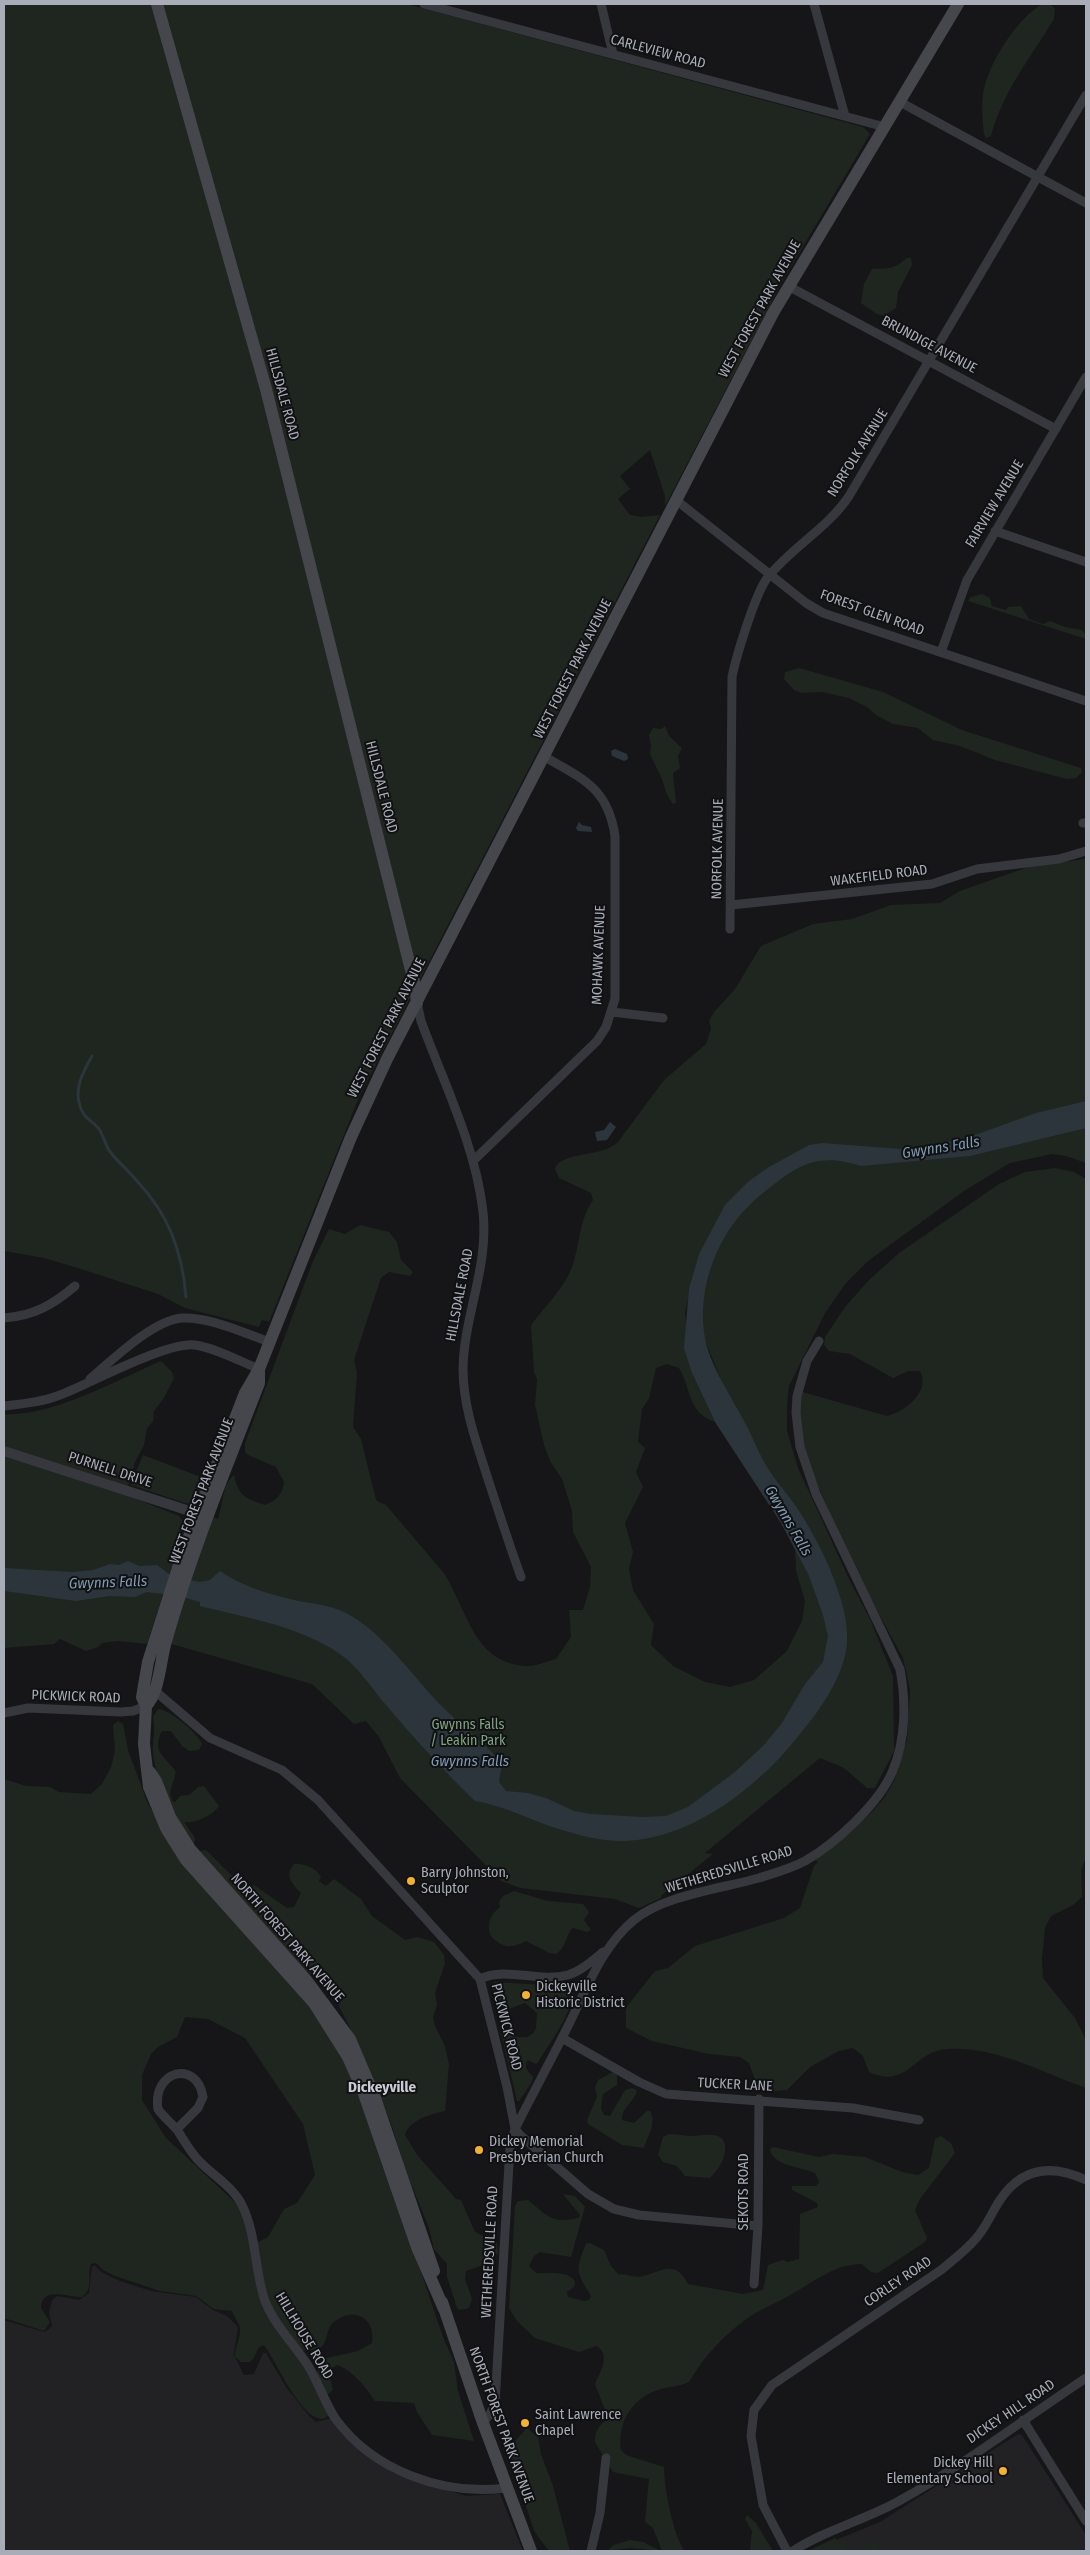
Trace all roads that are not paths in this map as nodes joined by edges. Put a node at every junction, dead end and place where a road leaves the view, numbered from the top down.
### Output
1 (157, 4) edge
2 (424, 4) edge
3 (600, 4) edge
4 (814, 4) edge
5 (958, 4) edge
6 (613, 54) junction
7 (1086, 95) edge
8 (900, 102) junction
9 (846, 116) junction
10 (885, 127) junction
11 (1039, 177) junction
12 (1086, 203) edge
13 (788, 286) junction
14 (930, 361) junction
15 (1086, 377) edge
16 (1056, 429) junction
17 (676, 500) junction
18 (995, 531) junction
19 (1086, 562) edge
20 (770, 574) junction
21 (941, 652) junction
22 (1086, 701) edge
23 (545, 758) junction
24 (1086, 850) edge
25 (731, 905) junction
26 (730, 929) dead end
27 (417, 1003) junction
28 (612, 1012) junction
29 (663, 1018) dead end
30 (473, 1161) junction
31 (75, 1286) dead end
32 (4, 1318) edge
33 (819, 1341) dead end
34 (270, 1342) junction
35 (259, 1370) junction
36 (84, 1384) junction
37 (4, 1406) edge
38 (4, 1451) edge
39 (202, 1516) junction
40 (521, 1577) dead end
41 (166, 1622) junction
42 (154, 1690) junction
43 (146, 1706) junction
44 (4, 1713) edge
45 (606, 1951) junction
46 (480, 1979) junction
47 (562, 2038) junction
48 (759, 2100) junction
49 (919, 2120) dead end
50 (177, 2129) junction
51 (515, 2129) junction
52 (1086, 2180) edge
53 (758, 2226) junction
54 (754, 2284) dead end
55 (1086, 2378) edge
56 (1023, 2420) junction
57 (482, 2423) junction
58 (606, 2458) dead end
59 (506, 2488) junction
60 (1086, 2521) edge
61 (531, 2551) edge
62 (591, 2551) edge
63 (787, 2551) edge
64 (793, 2551) edge

1 - 27 main road, HILLSDALE ROAD
2 - 6 street, CARLEVIEW ROAD
3 - 6 street
4 - 9 street
5 - 8 main road, WEST FOREST PARK AVENUE
6 - 9 street, CARLEVIEW ROAD
7 - 11 street, NORFOLK AVENUE
8 - 10 main road, WEST FOREST PARK AVENUE
8 - 11 street
9 - 10 street, CARLEVIEW ROAD
10 - 13 main road, WEST FOREST PARK AVENUE
11 - 12 street
11 - 14 street, NORFOLK AVENUE
13 - 14 street, BRUNDIGE AVENUE
13 - 17 main road, WEST FOREST PARK AVENUE
14 - 16 street, BRUNDIGE AVENUE
14 - 20 street, NORFOLK AVENUE
15 - 16 street, FAIRVIEW AVENUE
16 - 18 street, FAIRVIEW AVENUE
17 - 20 street, FOREST GLEN ROAD
17 - 23 main road, WEST FOREST PARK AVENUE
18 - 19 street
18 - 21 street, FAIRVIEW AVENUE
20 - 21 street, FOREST GLEN ROAD
20 - 25 street, NORFOLK AVENUE
21 - 22 street, FOREST GLEN ROAD
23 - 27 main road, WEST FOREST PARK AVENUE
23 - 28 street, MOHAWK AVENUE
24 - 25 street, WAKEFIELD ROAD
25 - 26 street, NORFOLK AVENUE
27 - 30 street, HILLSDALE ROAD
27 - 34 main road, WEST FOREST PARK AVENUE
28 - 29 street
28 - 30 street, MOHAWK AVENUE
30 - 40 street, HILLSDALE ROAD
31 - 32 street
33 - 45 street, WETHEREDSVILLE ROAD
34 - 35 main road, WEST FOREST PARK AVENUE
34 - 36 street
35 - 36 street
35 - 39 main road, WEST FOREST PARK AVENUE
36 - 37 street
38 - 39 street, PURNELL DRIVE
39 - 41 main road, WEST FOREST PARK AVENUE
41 - 42 main road, NORTH FOREST PARK AVENUE
41 - 43 main road, NORTH FOREST PARK AVENUE
42 - 43 main road, NORTH FOREST PARK AVENUE
42 - 46 street, PICKWICK ROAD
43 - 44 street, PICKWICK ROAD
43 - 57 main road, NORTH FOREST PARK AVENUE
45 - 46 street, WETHEREDSVILLE ROAD
45 - 47 street, WETHEREDSVILLE ROAD
46 - 51 street, PICKWICK ROAD
47 - 48 street, TUCKER LANE
47 - 51 street, WETHEREDSVILLE ROAD
48 - 49 street, TUCKER LANE
48 - 53 street, SEKOTS ROAD
50 - 50 street, HILLHOUSE ROAD
50 - 59 street, HILLHOUSE ROAD
51 - 53 street
51 - 57 street, WETHEREDSVILLE ROAD
52 - 63 street, CORLEY ROAD
53 - 54 street, SEKOTS ROAD
55 - 56 street, DICKEY HILL ROAD
56 - 60 street
56 - 64 street, DICKEY HILL ROAD
57 - 59 main road, NORTH FOREST PARK AVENUE
58 - 62 street
59 - 61 main road, NORTH FOREST PARK AVENUE

